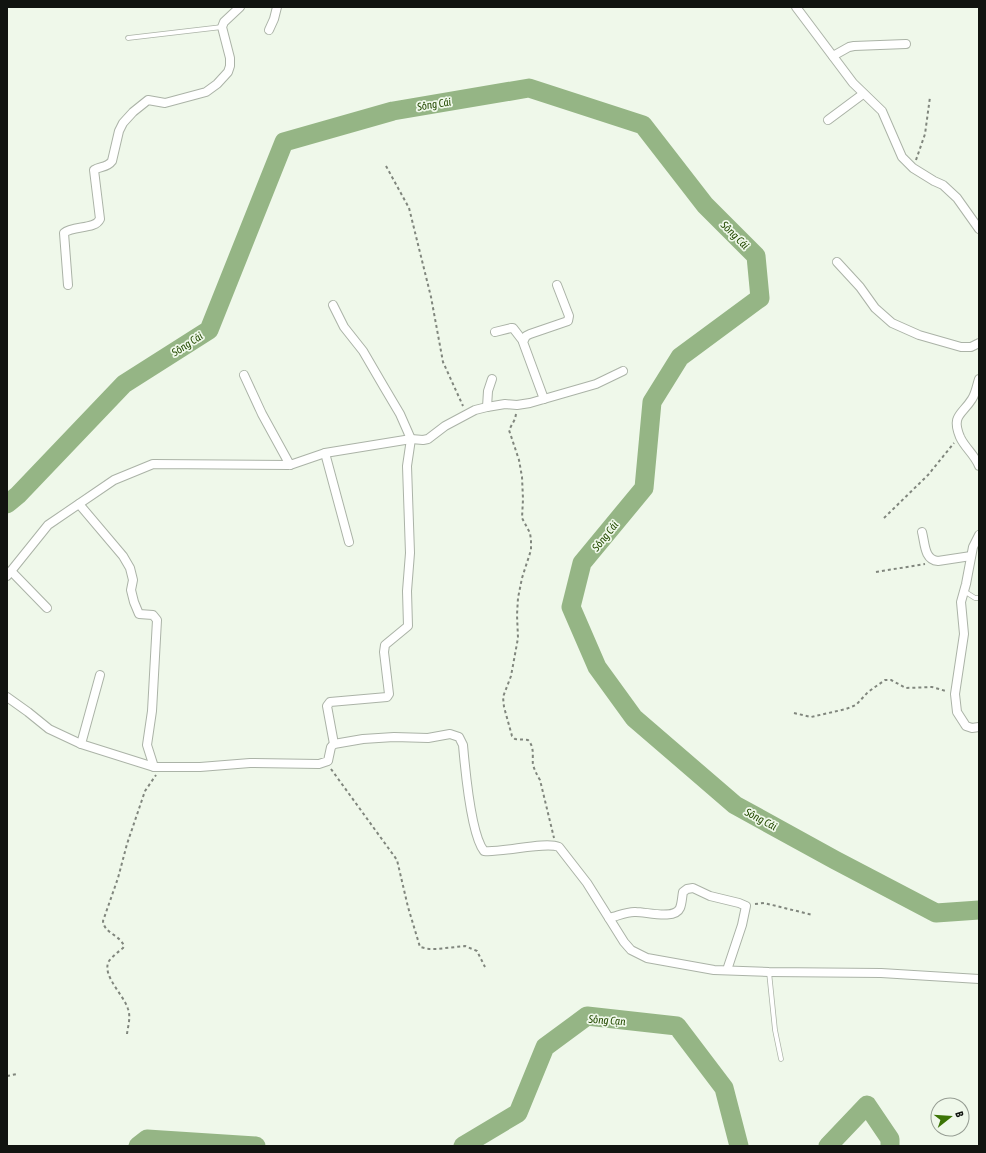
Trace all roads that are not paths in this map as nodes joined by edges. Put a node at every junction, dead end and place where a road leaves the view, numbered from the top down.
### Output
1 (240, 7) edge
2 (277, 7) edge
3 (796, 7) edge
4 (222, 27) junction
5 (269, 30) dead end
6 (128, 38) dead end
7 (906, 44) dead end
8 (833, 56) junction
9 (863, 94) junction
10 (828, 120) dead end
11 (979, 229) edge
12 (837, 262) dead end
13 (68, 285) dead end
14 (558, 285) dead end
15 (334, 305) dead end
16 (496, 332) dead end
17 (523, 340) junction
18 (979, 343) edge
19 (622, 371) dead end
20 (244, 375) dead end
21 (979, 378) edge
22 (492, 379) dead end
23 (544, 399) junction
24 (487, 406) junction
25 (411, 439) junction
26 (325, 453) junction
27 (290, 465) junction
28 (979, 466) edge
29 (79, 504) junction
30 (922, 532) dead end
31 (979, 536) edge
32 (349, 542) dead end
33 (971, 556) junction
34 (9, 573) edge
35 (964, 591) junction
36 (979, 598) edge
37 (47, 608) dead end
38 (100, 675) dead end
39 (7, 697) edge
40 (979, 727) edge
41 (82, 744) junction
42 (334, 744) junction
43 (158, 767) junction
44 (609, 918) junction
45 (727, 970) junction
46 (769, 972) junction
47 (979, 979) edge
48 (781, 1059) dead end

1 - 4 street
2 - 5 street
3 - 8 street
4 - 6 lane
4 - 13 street
7 - 8 street
8 - 9 street
9 - 10 street
9 - 11 street
12 - 18 street
14 - 17 street
15 - 25 street
16 - 17 street
17 - 23 street
19 - 23 street
20 - 27 street
21 - 28 street
22 - 24 street
23 - 24 street
24 - 25 street
25 - 26 street
25 - 42 street
26 - 27 street
26 - 32 street
27 - 29 street
29 - 34 street
29 - 43 street
30 - 33 street
31 - 33 street
33 - 35 street
34 - 37 street
35 - 36 lane
35 - 40 street
38 - 41 street
39 - 41 street
41 - 43 street
42 - 43 street
42 - 44 street
44 - 45 street
44 - 45 street
45 - 46 street
46 - 47 street
46 - 48 lane

